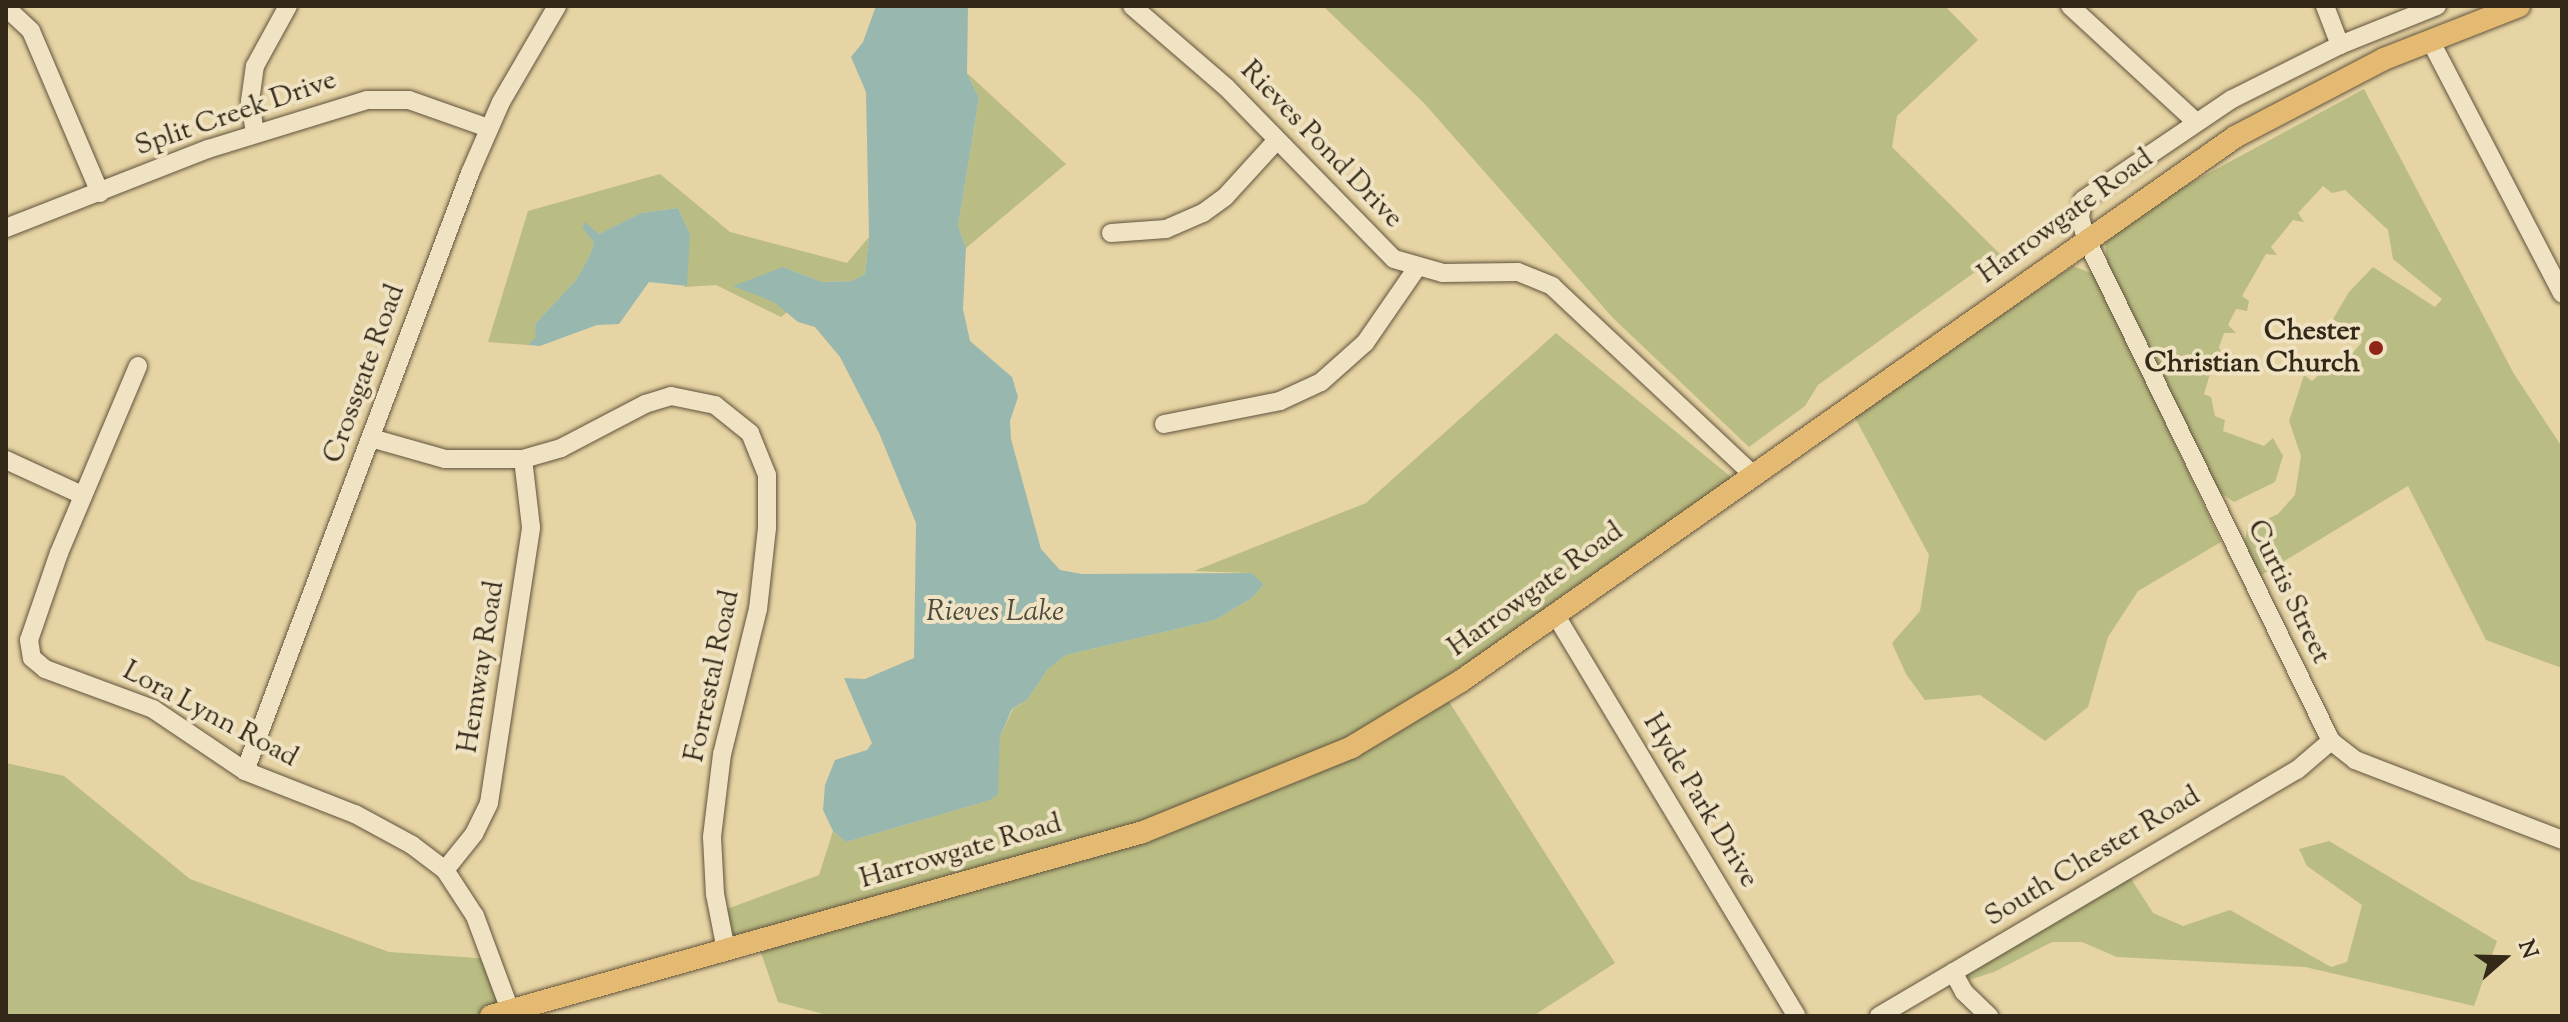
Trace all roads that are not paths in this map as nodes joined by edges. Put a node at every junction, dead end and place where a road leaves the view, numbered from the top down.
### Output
1 (288, 6) edge
2 (557, 6) edge
3 (1132, 6) edge
4 (2070, 6) edge
5 (2325, 6) edge
6 (2437, 6) edge
7 (2519, 6) edge
8 (12, 13) dead end
9 (2430, 40) junction
10 (2340, 45) junction
11 (2196, 122) junction
12 (488, 128) junction
13 (255, 133) junction
14 (1277, 140) junction
15 (100, 193) junction
16 (6, 228) edge
17 (1111, 233) dead end
18 (2086, 239) junction
19 (1416, 269) junction
20 (2562, 294) edge
21 (138, 366) dead end
22 (1164, 424) dead end
23 (371, 438) junction
24 (523, 459) junction
25 (6, 460) edge
26 (1751, 473) junction
27 (82, 495) junction
28 (1555, 614) junction
29 (2331, 741) junction
30 (245, 771) junction
31 (2562, 840) edge
32 (445, 870) junction
33 (726, 950) junction
34 (1953, 972) junction
35 (500, 1013) edge
36 (1797, 1016) edge
37 (1879, 1016) edge
38 (1989, 1016) edge

1 - 13 street
2 - 12 street, Crossgate Road
3 - 14 street, Rieves Pond Drive
4 - 11 street
5 - 10 street
6 - 10 street
7 - 9 main road, Harrowgate Road
8 - 15 street
9 - 18 main road, Harrowgate Road
9 - 20 street
10 - 11 street
11 - 18 street
12 - 13 street, Split Creek Drive
12 - 23 street, Crossgate Road
13 - 15 street, Split Creek Drive
14 - 17 street
14 - 19 street, Rieves Pond Drive
15 - 16 street, Split Creek Drive
18 - 26 main road, Harrowgate Road
18 - 29 street, Curtis Street
19 - 22 street
19 - 26 street, Rieves Pond Drive
21 - 27 street
23 - 24 street
23 - 30 street, Crossgate Road
24 - 32 street, Hemway Road
24 - 33 street, Forrestal Road
25 - 27 street
26 - 28 main road, Harrowgate Road
27 - 30 street, Lora Lynn Road
28 - 33 main road, Harrowgate Road
28 - 36 street, Hyde Park Drive
29 - 31 street, Curtis Street
29 - 34 street, South Chester Road
30 - 32 street, Lora Lynn Road
32 - 35 street, Lora Lynn Road
33 - 35 main road, Harrowgate Road
34 - 37 street, South Chester Road
34 - 38 street

